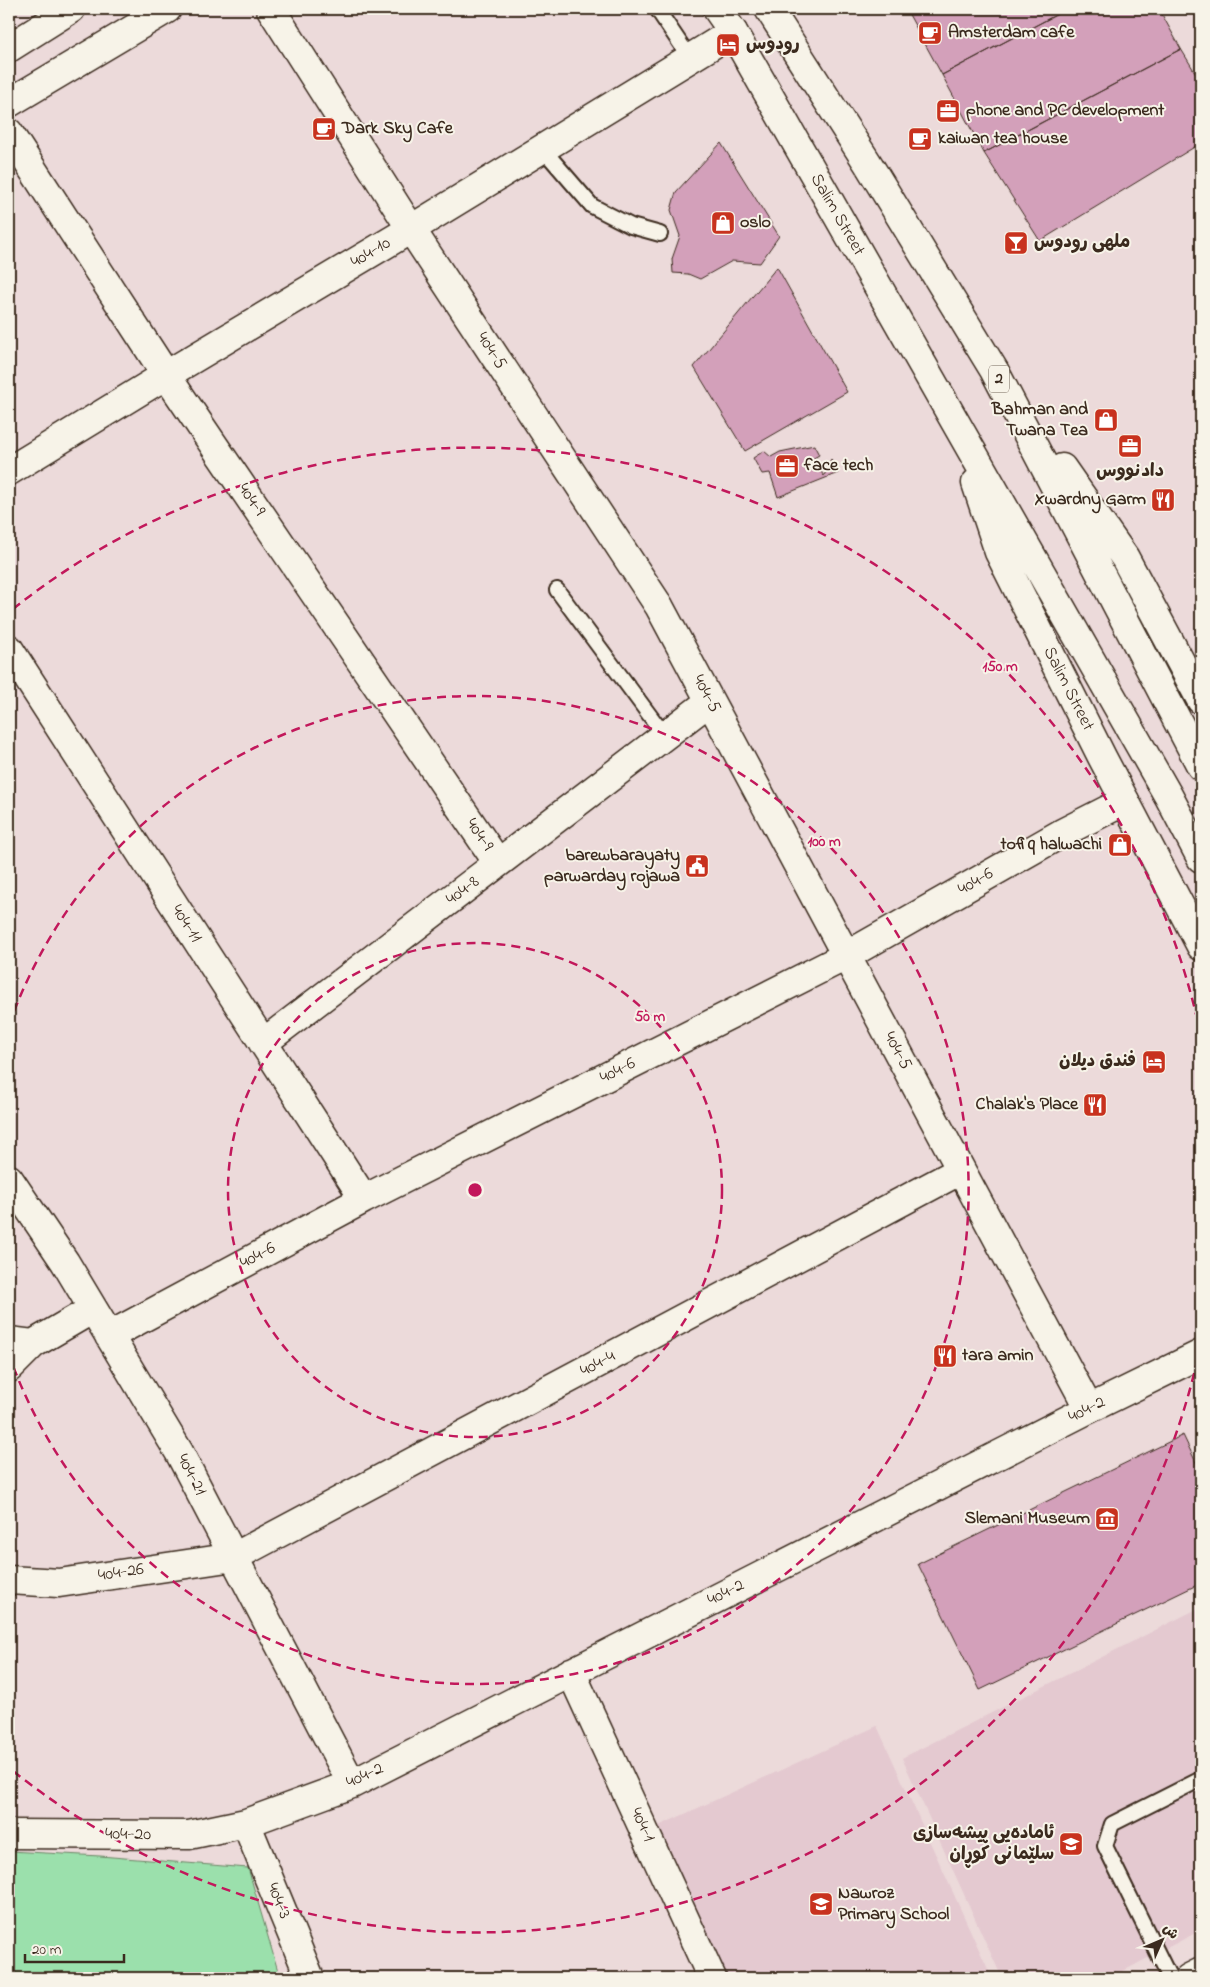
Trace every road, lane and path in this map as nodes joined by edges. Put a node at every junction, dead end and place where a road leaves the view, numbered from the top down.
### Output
1 (72, 9) edge
2 (167, 9) edge
3 (271, 9) edge
4 (658, 9) edge
5 (717, 9) edge
6 (769, 9) edge
7 (733, 32) junction
8 (9, 48) edge
9 (690, 58) junction
10 (9, 103) edge
11 (9, 133) edge
12 (542, 148) junction
13 (411, 229) junction
14 (660, 234) dead end
15 (994, 370) junction
16 (166, 375) junction
17 (955, 423) junction
18 (9, 471) edge
19 (557, 590) dead end
20 (9, 648) edge
21 (1201, 700) edge
22 (710, 701) junction
23 (665, 736) junction
24 (1201, 766) edge
25 (1125, 801) junction
26 (1201, 858) edge
27 (498, 863) junction
28 (1201, 946) edge
29 (846, 956) junction
30 (263, 1043) junction
31 (961, 1170) junction
32 (9, 1179) edge
33 (364, 1199) junction
34 (93, 1309) junction
35 (109, 1336) junction
36 (21, 1343) edge
37 (1201, 1354) edge
38 (9, 1368) edge
39 (1090, 1409) junction
40 (234, 1557) junction
41 (9, 1580) edge
42 (571, 1672) junction
43 (1201, 1780) edge
44 (352, 1784) junction
45 (246, 1823) junction
46 (9, 1834) edge
47 (1201, 1972) edge
48 (310, 1978) edge
49 (712, 1978) edge
50 (1170, 1978) edge
51 (1189, 1978) edge

1 - 8 street
2 - 10 street
3 - 13 street, 404-5
4 - 9 lane
5 - 7 street, Salim Street
6 - 15 street, 2
7 - 9 street, 404-10
7 - 17 street, Salim Street
9 - 12 street, 404-10
11 - 16 street, 404-9
12 - 13 street, 404-10
12 - 14 lane
13 - 16 street, 404-10
13 - 22 street, 404-5
15 - 21 street
15 - 24 street, 2
16 - 18 street, 404-10
16 - 27 street, 404-9
17 - 25 street, Salim Street
17 - 26 street, Salim Street
19 - 23 lane
20 - 30 street, 404-11
22 - 23 street, 404-8
22 - 29 street, 404-5
23 - 27 street, 404-8
25 - 28 street, Salim Street
25 - 29 street, 404-6
27 - 30 street, 404-8
29 - 31 street, 404-5
29 - 33 street, 404-6
30 - 33 street, 404-11
31 - 39 street, 404-5
31 - 40 street, 404-4
32 - 34 street, 404-21
33 - 35 street, 404-6
34 - 35 street, 404-21
34 - 36 street
35 - 40 street, 404-21
36 - 38 street
37 - 39 street, 404-2
39 - 42 street, 404-2
40 - 41 street, 404-26
40 - 44 street, 404-21
42 - 44 street, 404-2
42 - 49 street, 404-1
43 - 50 lane
44 - 45 street, 404-2
45 - 46 street, 404-20
45 - 48 street, 404-3
47 - 51 street

